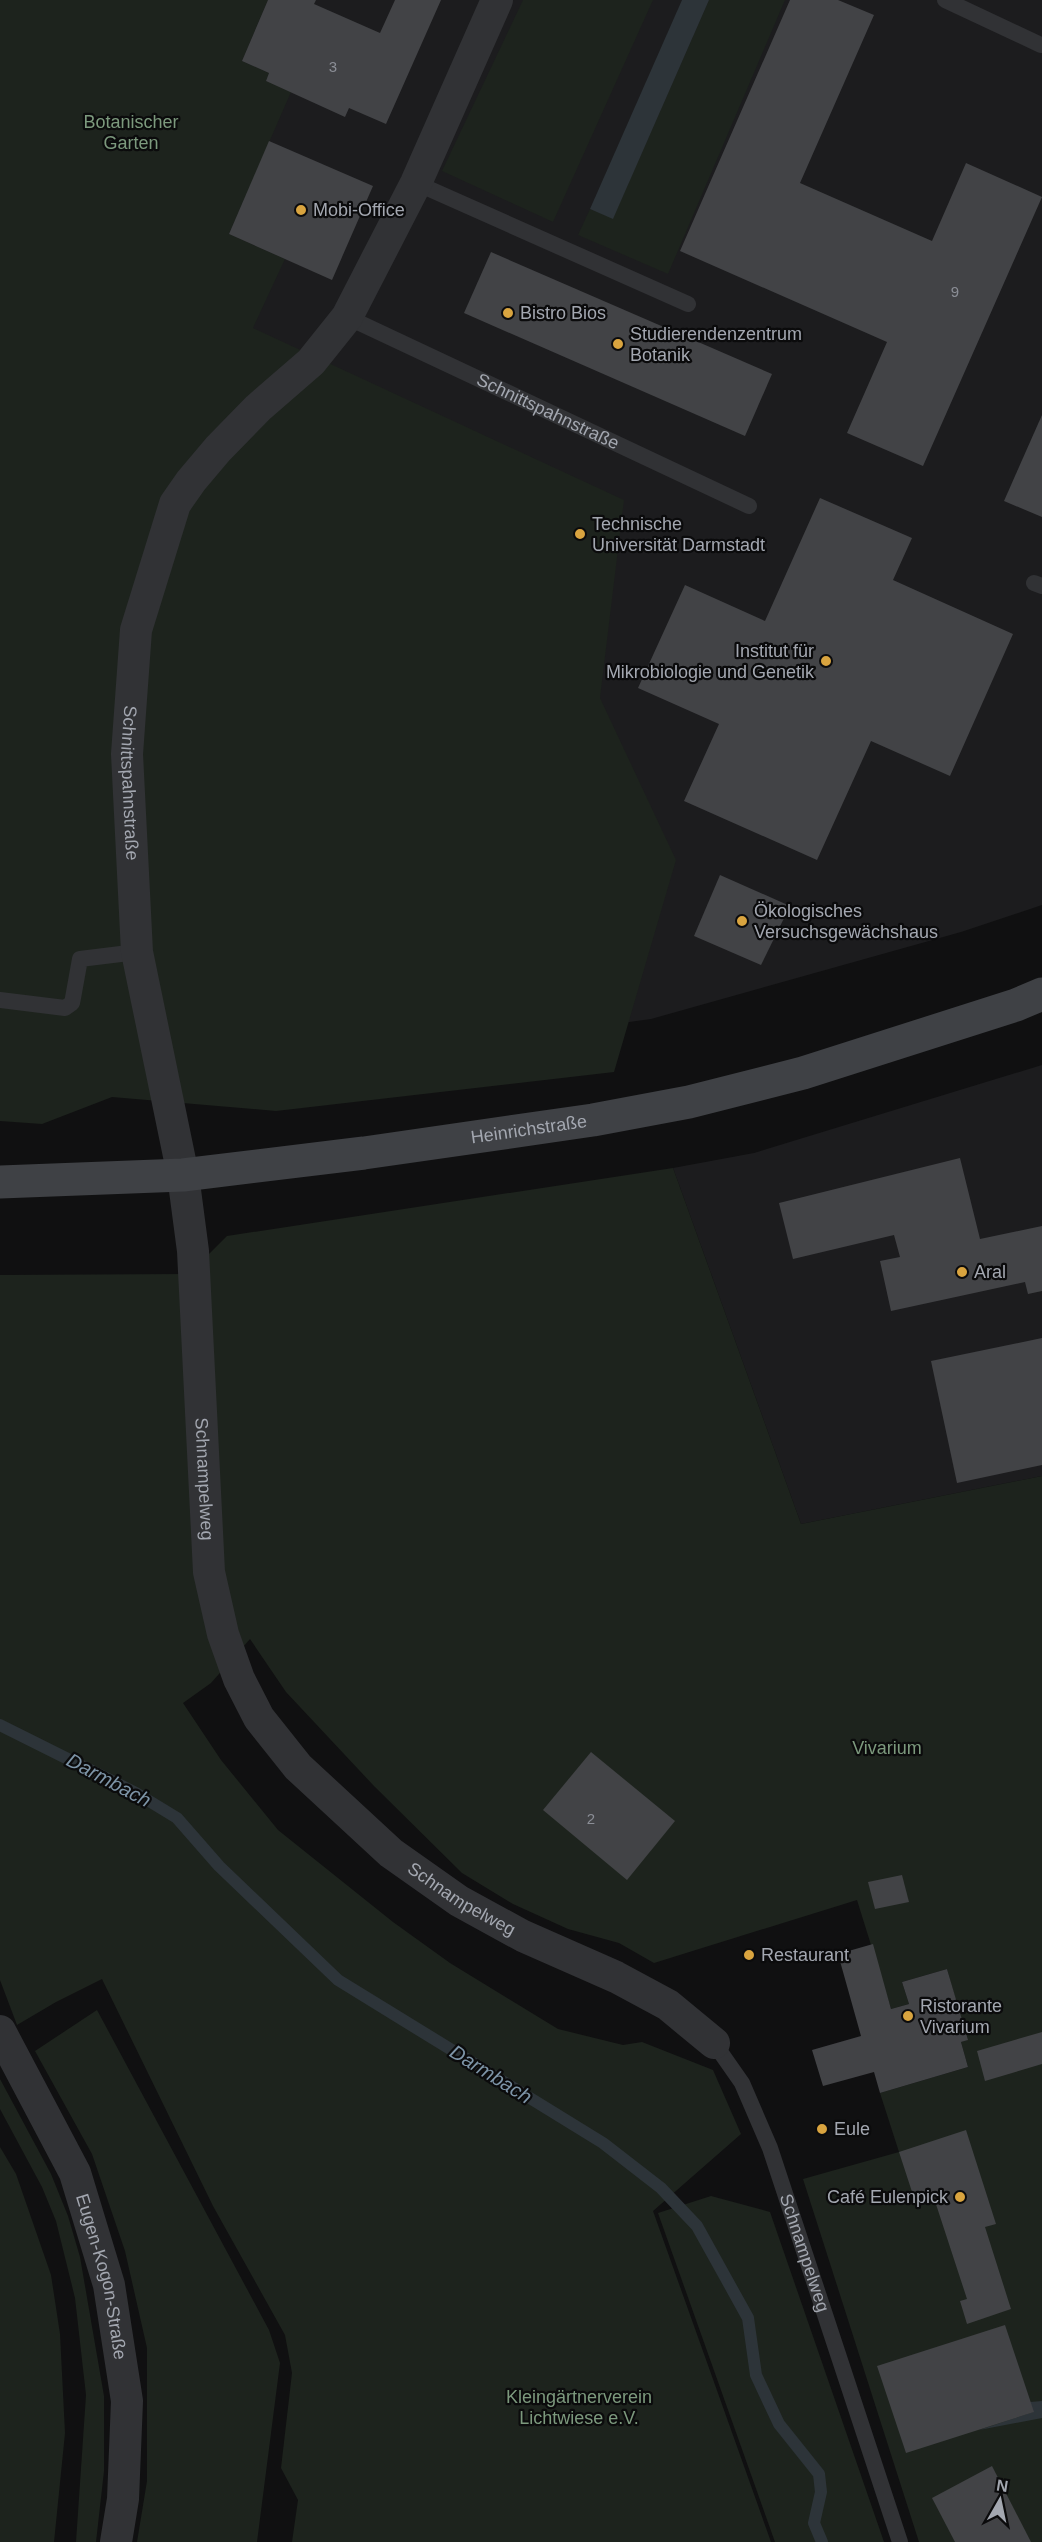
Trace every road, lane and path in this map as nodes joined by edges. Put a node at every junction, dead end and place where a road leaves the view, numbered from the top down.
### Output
1 (497, 0) edge
2 (945, 0) edge
3 (1041, 45) edge
4 (416, 183) junction
5 (688, 304) dead end
6 (347, 317) junction
7 (749, 506) dead end
8 (138, 952) junction
9 (1042, 994) edge
10 (0, 1000) edge
11 (183, 1175) junction
12 (0, 1182) edge
13 (0, 2031) edge
14 (714, 2043) joint
15 (116, 2542) edge
16 (900, 2542) edge

1 - 4 street, Schnittspahnstraße
2 - 3 lane
4 - 5 lane
4 - 6 street, Schnittspahnstraße
6 - 7 lane, Schnittspahnstraße
6 - 8 street, Schnittspahnstraße
8 - 10 lane
8 - 11 street, Schnittspahnstraße
9 - 11 main road, Heinrichstraße
11 - 12 main road, Heinrichstraße
11 - 14 street, Schnampelweg
13 - 15 street, Eugen-Kogon-Straße
14 - 16 lane, Schnampelweg

